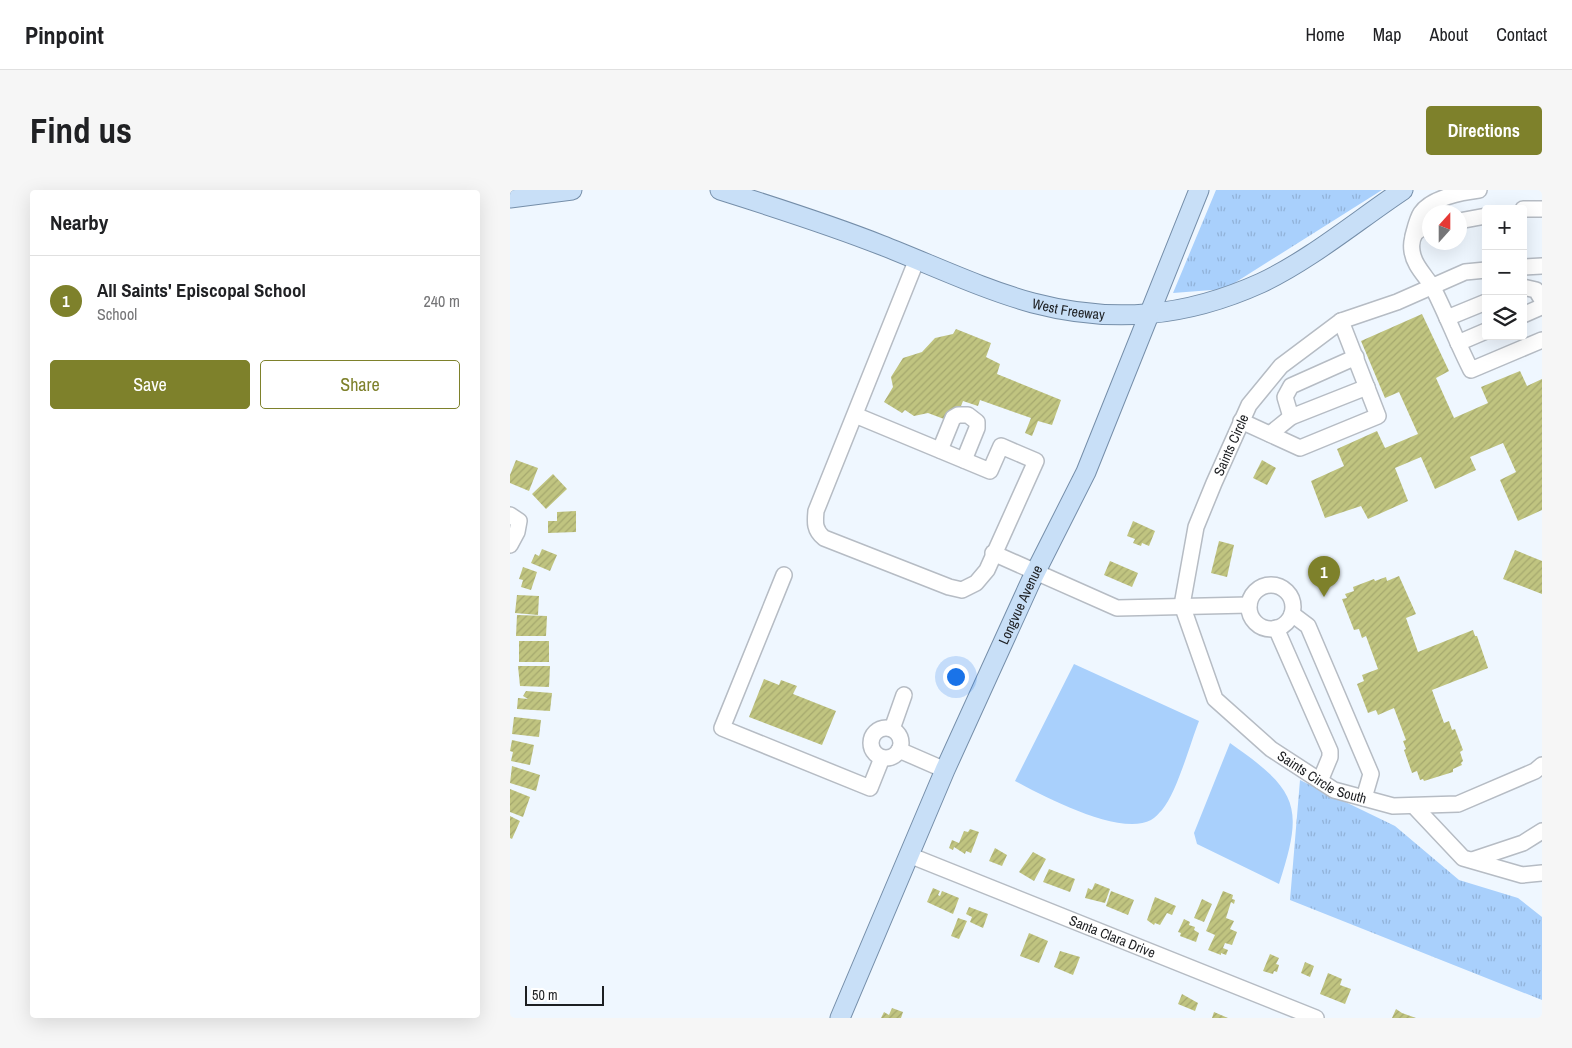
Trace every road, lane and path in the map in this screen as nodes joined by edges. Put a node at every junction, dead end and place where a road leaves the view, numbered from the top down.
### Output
1 (572, 190) edge
2 (720, 190) edge
3 (1199, 190) edge
4 (1403, 190) edge
5 (1479, 190) edge
6 (510, 198) edge
7 (1542, 209) edge
8 (1527, 210) edge
9 (1482, 217) edge
10 (1467, 220) edge
11 (1420, 231) edge
12 (917, 259) junction
13 (1542, 266) edge
14 (1527, 267) edge
15 (1482, 270) edge
16 (1432, 286) junction
17 (1527, 288) edge
18 (1482, 304) edge
19 (1541, 309) edge
20 (1527, 314) edge
21 (1151, 315) junction
22 (1447, 318) junction
23 (1342, 321) junction
24 (1482, 333) edge
25 (1542, 340) edge
26 (1458, 343) junction
27 (1356, 357) junction
28 (1367, 387) junction
29 (855, 415) junction
30 (1291, 417) junction
31 (1241, 422) junction
32 (1270, 434) junction
33 (940, 450) junction
34 (964, 460) junction
35 (514, 518) edge
36 (510, 545) edge
37 (993, 553) junction
38 (1036, 572) junction
39 (784, 575) dead end
40 (1249, 605) junction
41 (1182, 606) junction
42 (1292, 614) junction
43 (1276, 628) junction
44 (904, 694) dead end
45 (892, 729) junction
46 (899, 750) junction
47 (882, 758) junction
48 (945, 770) junction
49 (1540, 772) edge
50 (1320, 781) junction
51 (1364, 798) junction
52 (1414, 806) junction
53 (1542, 831) edge
54 (909, 855) junction
55 (1472, 860) junction
56 (1542, 873) edge
57 (840, 1018) edge
58 (1316, 1018) edge

1 - 6 main road
2 - 12 main road, West Freeway
3 - 21 main road, Longvue Avenue
4 - 21 main road, West Freeway
5 - 11 street
7 - 8 street
9 - 10 street
11 - 16 street
12 - 21 main road, West Freeway
12 - 29 street
13 - 14 street
15 - 16 street, Saints Circle
16 - 22 street
16 - 23 street, Saints Circle
17 - 19 street
18 - 22 street
19 - 20 street
21 - 38 main road, Longvue Avenue
22 - 26 street
23 - 27 street
23 - 31 street, Saints Circle
24 - 26 street
25 - 26 street
27 - 28 street
27 - 30 street
28 - 30 street
28 - 32 street
29 - 33 street
29 - 37 street
30 - 32 street
31 - 32 street
31 - 41 street, Saints Circle
33 - 34 street
33 - 34 street
34 - 37 street
35 - 36 street
37 - 38 street
38 - 41 street
38 - 48 main road, Longvue Avenue
39 - 47 street
40 - 41 street
40 - 42 street
40 - 43 street
41 - 50 street, Saints Circle South
42 - 43 street
42 - 51 street
43 - 50 street
44 - 45 street
45 - 46 street
45 - 47 street
46 - 47 street
46 - 48 street
48 - 54 main road, Longvue Avenue
49 - 52 street, Saints Circle South
50 - 51 street, Saints Circle South
51 - 52 street, Saints Circle South
52 - 55 street
53 - 55 street
54 - 57 main road, Longvue Avenue
54 - 58 street, Santa Clara Drive
55 - 56 street

